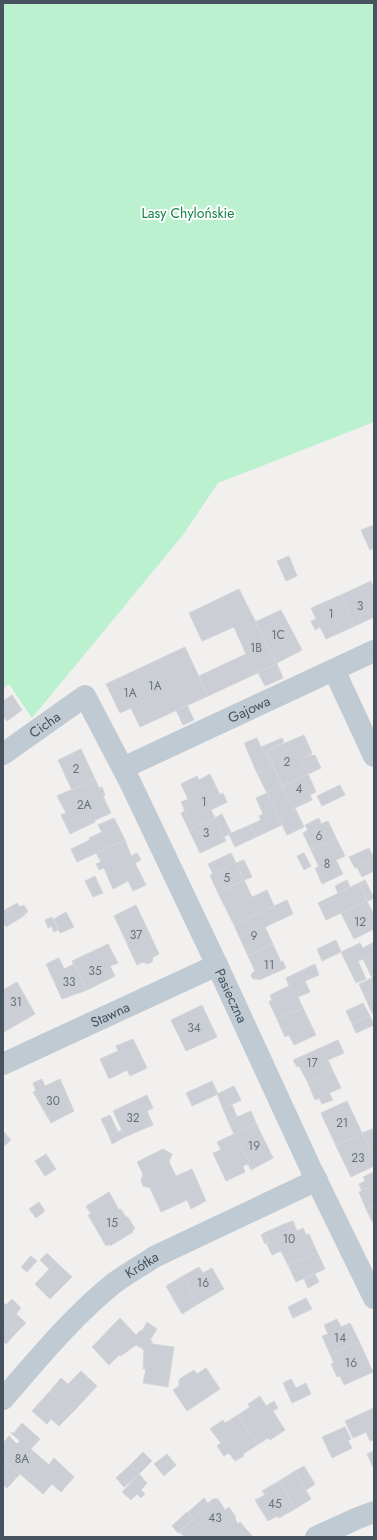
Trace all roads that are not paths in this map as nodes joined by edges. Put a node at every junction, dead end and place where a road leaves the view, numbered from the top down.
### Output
1 (374, 651) edge
2 (334, 670) junction
3 (85, 696) joint
4 (3, 754) edge
5 (374, 756) edge
6 (123, 768) junction
7 (218, 965) junction
8 (3, 1064) edge
9 (317, 1180) junction
10 (374, 1298) edge
11 (3, 1399) edge
12 (374, 1512) edge
13 (316, 1537) edge

1 - 2 street, Gajowa
2 - 5 street
2 - 6 street, Gajowa
3 - 4 street, Cicha
3 - 6 street, Pasieczna
6 - 7 street, Pasieczna
7 - 8 street, Stawna
7 - 9 street, Pasieczna
9 - 10 street, Pasieczna
9 - 11 street, Krótka
12 - 13 street

